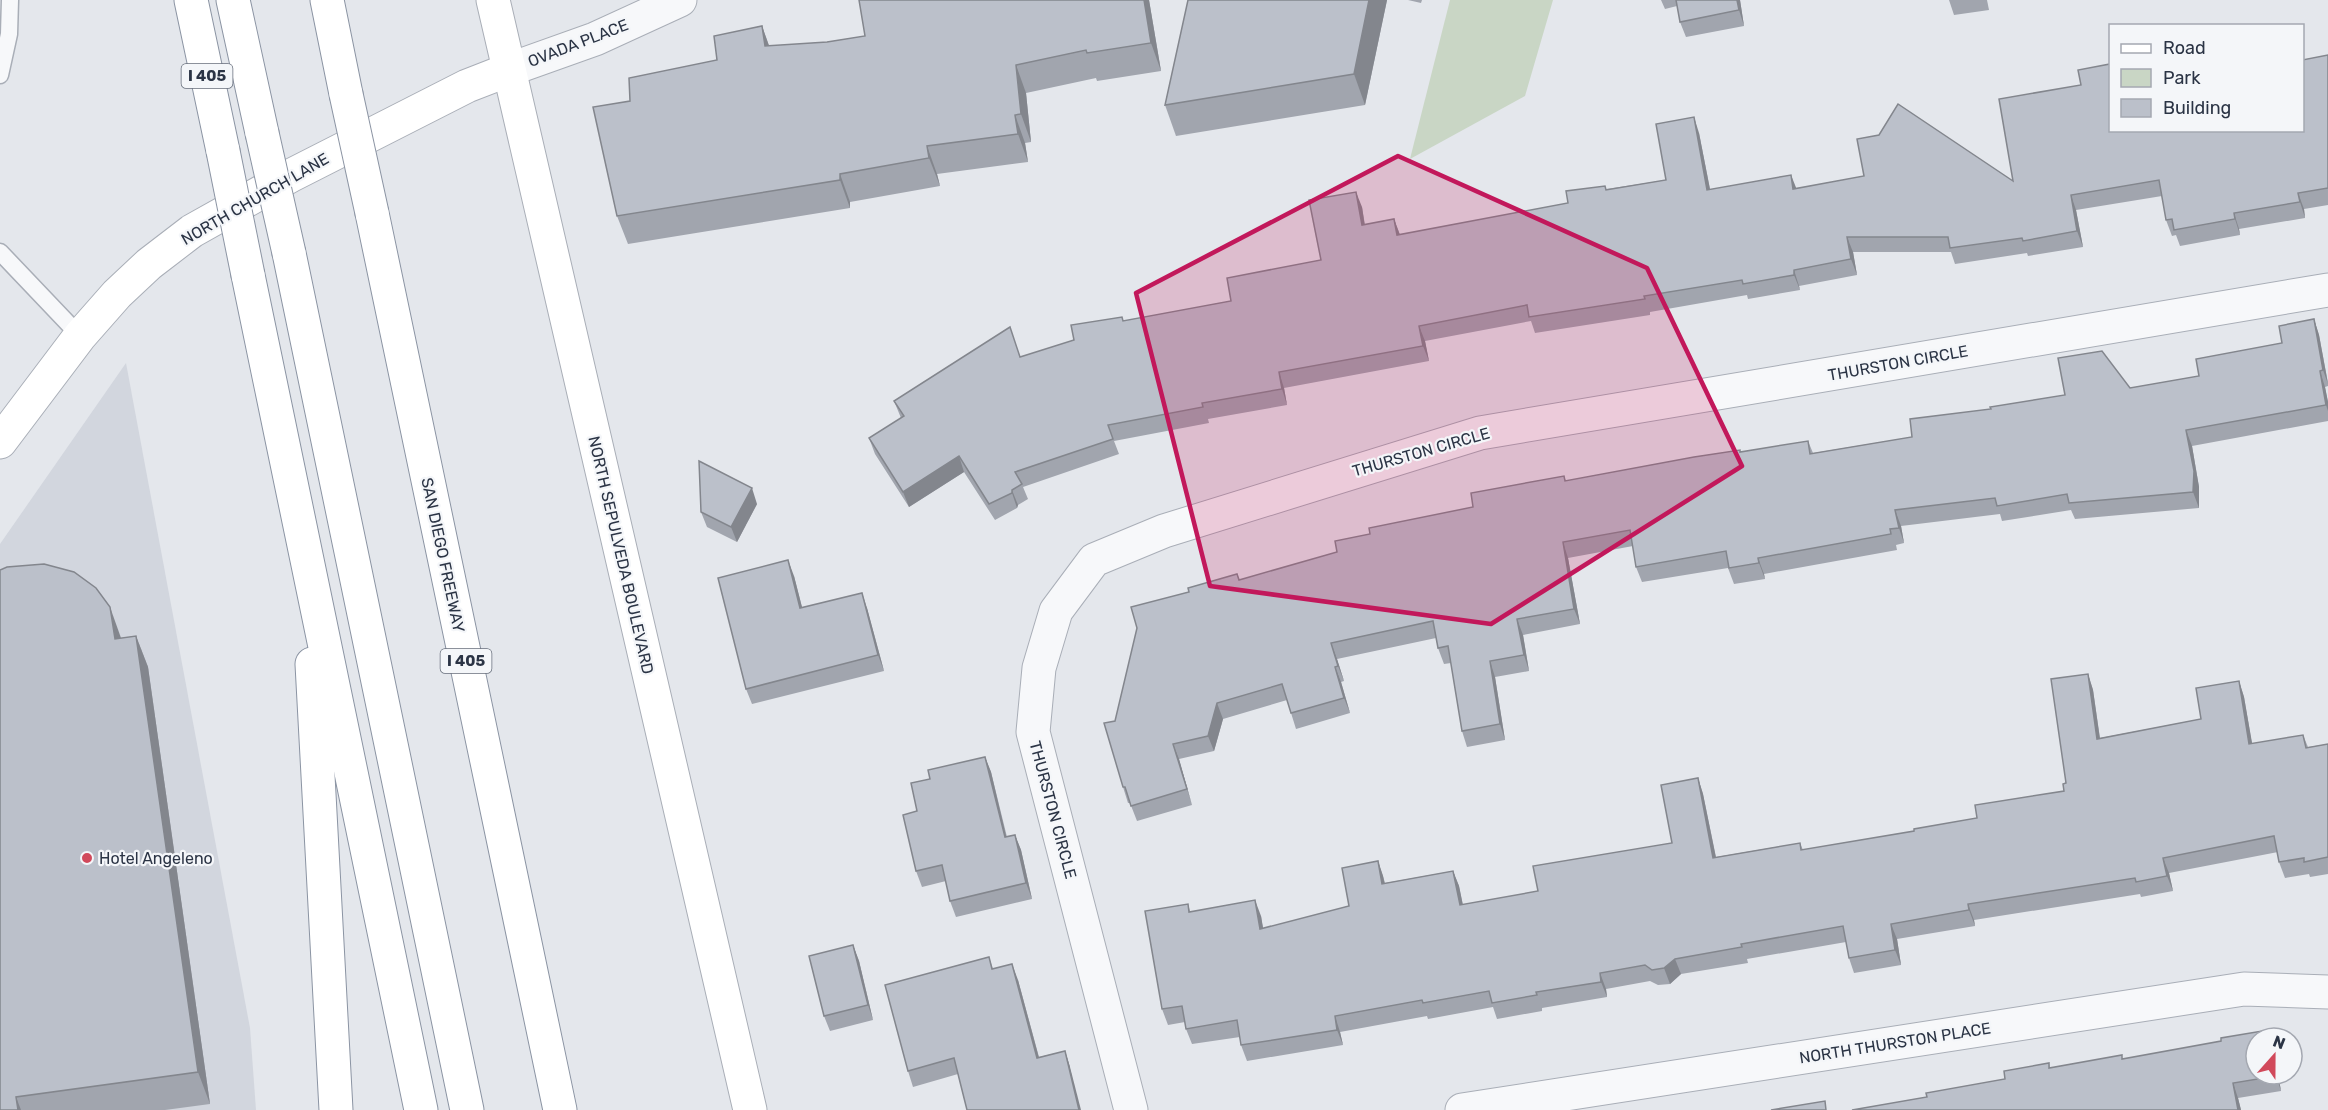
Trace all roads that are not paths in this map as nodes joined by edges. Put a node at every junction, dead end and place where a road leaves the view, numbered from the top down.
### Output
1 (10, 0) edge
2 (191, 0) edge
3 (233, 0) edge
4 (327, 0) edge
5 (493, 0) edge
6 (680, 0) edge
7 (508, 69) junction
8 (0, 75) edge
9 (0, 252) edge
10 (2328, 290) edge
11 (80, 336) junction
12 (3, 431) edge
13 (307, 555) junction
14 (2328, 992) edge
15 (336, 1110) edge
16 (421, 1110) edge
17 (467, 1110) edge
18 (560, 1110) edge
19 (750, 1110) edge
20 (1131, 1110) edge
21 (1462, 1110) edge

1 - 8 lane
2 - 13 main road, I 405, bridge
3 - 17 main road, bridge
4 - 18 main road, SAN DIEGO FREEWAY / I 405, bridge
5 - 7 main road, NORTH SEPULVEDA BOULEVARD
6 - 7 street, OVADA PLACE
7 - 11 main road, NORTH CHURCH LANE
7 - 19 main road, NORTH SEPULVEDA BOULEVARD
9 - 11 lane
10 - 20 street, THURSTON CIRCLE
11 - 12 main road, NORTH CHURCH LANE
13 - 15 main road
13 - 16 main road, I 405
14 - 21 street, NORTH THURSTON PLACE

